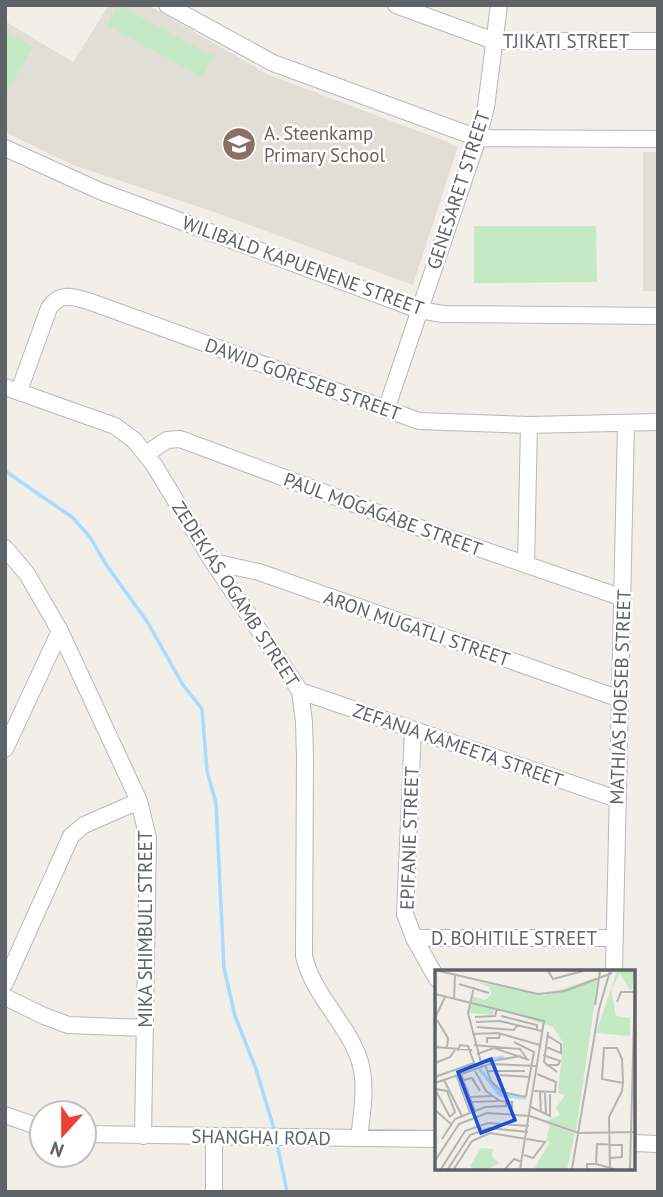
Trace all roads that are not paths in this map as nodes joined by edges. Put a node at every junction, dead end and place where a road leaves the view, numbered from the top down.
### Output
1 (167, 5) edge
2 (396, 5) edge
3 (499, 5) edge
4 (494, 41) junction
5 (658, 41) edge
6 (478, 138) junction
7 (658, 139) edge
8 (5, 148) edge
9 (419, 310) junction
10 (658, 316) edge
11 (12, 389) edge
12 (386, 410) junction
13 (658, 422) edge
14 (626, 423) junction
15 (529, 425) junction
16 (146, 454) junction
17 (5, 548) edge
18 (213, 562) junction
19 (526, 565) junction
20 (623, 598) junction
21 (60, 631) junction
22 (300, 691) junction
23 (620, 699) junction
24 (412, 730) junction
25 (5, 749) edge
26 (617, 799) junction
27 (139, 801) junction
28 (414, 938) junction
29 (615, 938) junction
30 (614, 970) edge
31 (435, 975) edge
32 (5, 983) edge
33 (5, 997) edge
34 (145, 1028) junction
35 (5, 1115) edge
36 (28, 1123) edge
37 (98, 1134) edge
38 (143, 1136) junction
39 (214, 1136) junction
40 (359, 1138) junction
41 (435, 1139) edge
42 (635, 1143) edge
43 (658, 1144) edge
44 (214, 1192) edge

1 - 6 street
2 - 4 street, TJIKATI STREET
3 - 4 street, GENESARET STREET
4 - 5 street, TJIKATI STREET
4 - 6 street, GENESARET STREET
6 - 7 street
6 - 9 street, GENESARET STREET
8 - 9 street, WILIBALD KAPUENENE STREET
9 - 10 street, WILIBALD KAPUENENE STREET
9 - 12 street, GENESARET STREET
11 - 12 street, DAWID GORESEB STREET
11 - 16 street, ZEDEKIAS OGAMB STREET
12 - 15 street, DAWID GORESEB STREET
13 - 14 street, DAWID GORESEB STREET
14 - 15 street, DAWID GORESEB STREET
14 - 20 street, MATHIAS HOESEB STREET
15 - 19 street
16 - 18 street, ZEDEKIAS OGAMB STREET
16 - 19 street, PAUL MOGAGABE STREET
17 - 21 street, MIKA SHIMBULI STREET
18 - 22 street, ZEDEKIAS OGAMB STREET
18 - 23 street, ARON MUGATLI STREET
19 - 20 street, PAUL MOGAGABE STREET
20 - 23 street, MATHIAS HOESEB STREET
21 - 25 street
21 - 27 street, MIKA SHIMBULI STREET
22 - 24 street, ZEFANJA KAMEETA STREET
22 - 40 street, ZEDEKIAS OGAMB STREET
23 - 26 street, MATHIAS HOESEB STREET
24 - 26 street, ZEFANJA KAMEETA STREET
24 - 28 street, EPIFANIE STREET
26 - 29 street, MATHIAS HOESEB STREET
27 - 32 street
27 - 34 street, MIKA SHIMBULI STREET
28 - 29 street, D. BOHITILE STREET
28 - 31 street, EPIFANIE STREET
29 - 30 street, MATHIAS HOESEB STREET
33 - 34 street
34 - 38 street, MIKA SHIMBULI STREET
35 - 36 street
37 - 38 street, SHANGHAI ROAD
38 - 39 street, SHANGHAI ROAD
39 - 40 street, SHANGHAI ROAD
39 - 44 street
40 - 41 street, SHANGHAI ROAD
42 - 43 street

